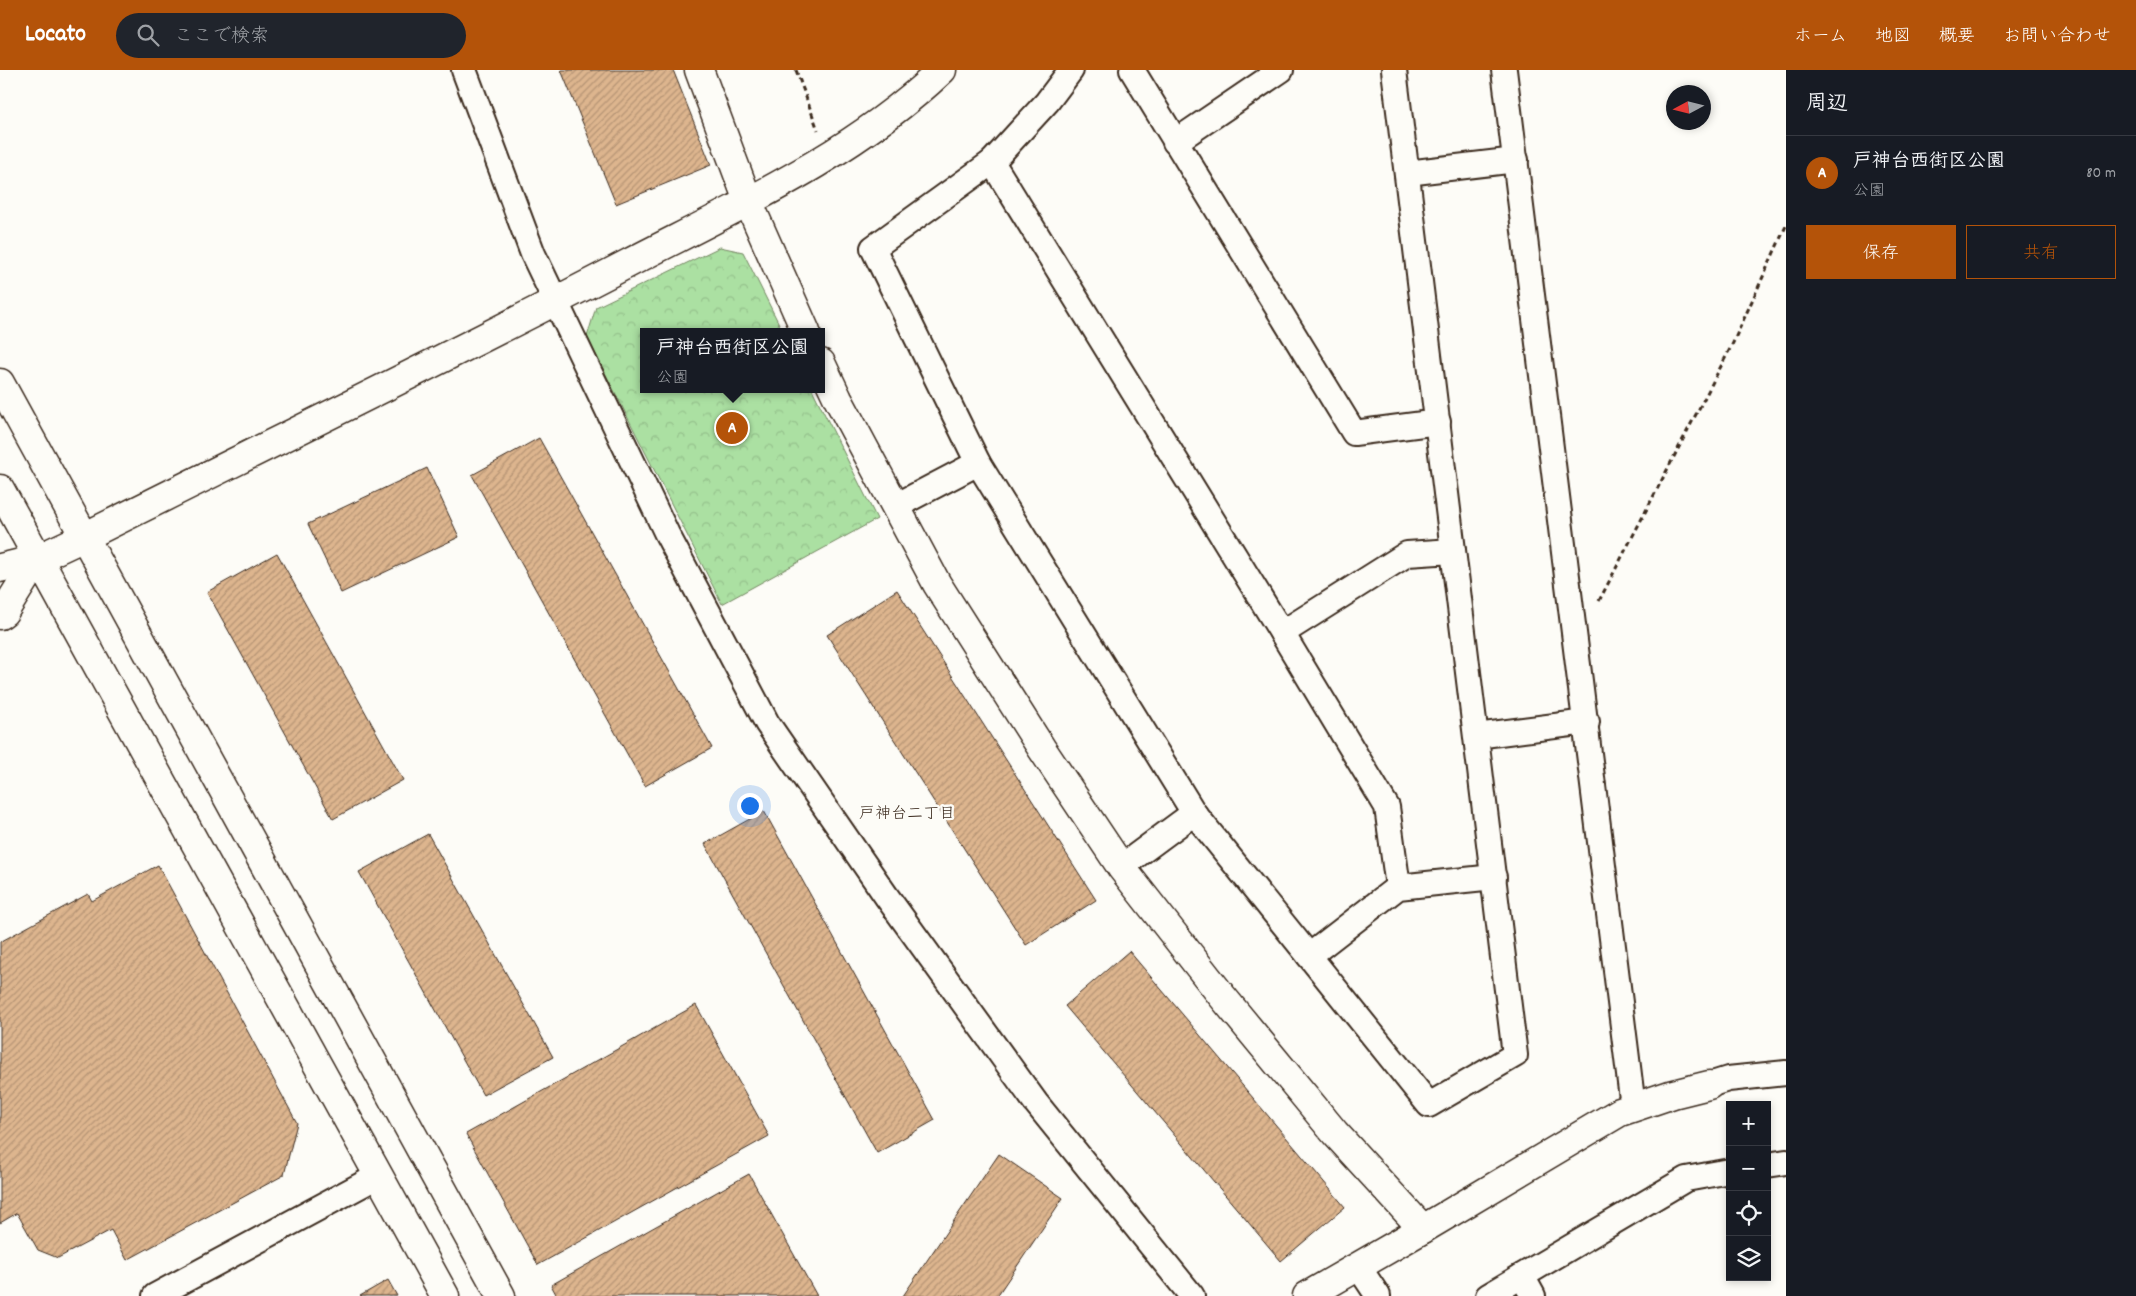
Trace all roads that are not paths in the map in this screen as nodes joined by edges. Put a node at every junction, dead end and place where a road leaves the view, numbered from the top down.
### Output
1 (464, 70) edge
2 (699, 70) edge
3 (942, 70) edge
4 (1071, 70) edge
5 (1132, 70) edge
6 (1281, 70) edge
7 (1394, 70) edge
8 (1504, 70) edge
9 (1175, 142) junction
10 (1516, 160) junction
11 (992, 162) junction
12 (1407, 173) junction
13 (748, 201) junction
14 (556, 302) junction
15 (804, 328) edge
16 (825, 371) edge
17 (0, 383) edge
18 (1438, 422) junction
19 (978, 462) junction
20 (0, 490) edge
21 (896, 506) junction
22 (84, 537) junction
23 (1454, 551) junction
24 (37, 559) junction
25 (0, 568) edge
26 (0, 615) edge
27 (1282, 633) junction
28 (1587, 722) junction
29 (1476, 736) junction
30 (1194, 813) junction
31 (1121, 867) junction
32 (1494, 877) junction
33 (1398, 887) junction
34 (1309, 956) junction
35 (1786, 1073) edge
36 (1709, 1085) joint
37 (1633, 1107) junction
38 (1786, 1162) edge
39 (1771, 1164) edge
40 (1726, 1172) edge
41 (378, 1176) junction
42 (1423, 1229) junction
43 (1358, 1266) junction
44 (1527, 1286) edge
45 (155, 1296) edge
46 (445, 1296) edge
47 (501, 1296) edge
48 (1192, 1296) edge
49 (1307, 1296) edge
50 (1378, 1296) edge
51 (1488, 1296) edge

1 - 14 street
2 - 13 street
3 - 13 street
4 - 11 street
5 - 9 street
6 - 9 street
7 - 12 street
8 - 10 street
9 - 18 street
10 - 12 street
10 - 28 street
11 - 19 street
11 - 27 street
12 - 18 street
13 - 14 street
13 - 15 street
14 - 22 street
14 - 48 street
16 - 21 street
17 - 22 street
18 - 23 street
19 - 21 street
19 - 30 street
20 - 24 street
21 - 31 street
22 - 24 street
22 - 47 street
23 - 27 street
23 - 29 street
24 - 25 street
24 - 26 street
24 - 41 street
27 - 33 street
28 - 29 street
28 - 37 street
29 - 32 street
30 - 31 street
30 - 34 street
31 - 42 street
32 - 33 street
32 - 34 street
33 - 34 street
35 - 36 street
36 - 37 street
37 - 42 street
38 - 39 street
40 - 44 street
41 - 45 street
41 - 46 street
42 - 43 street
43 - 49 street
43 - 50 street
44 - 51 street

